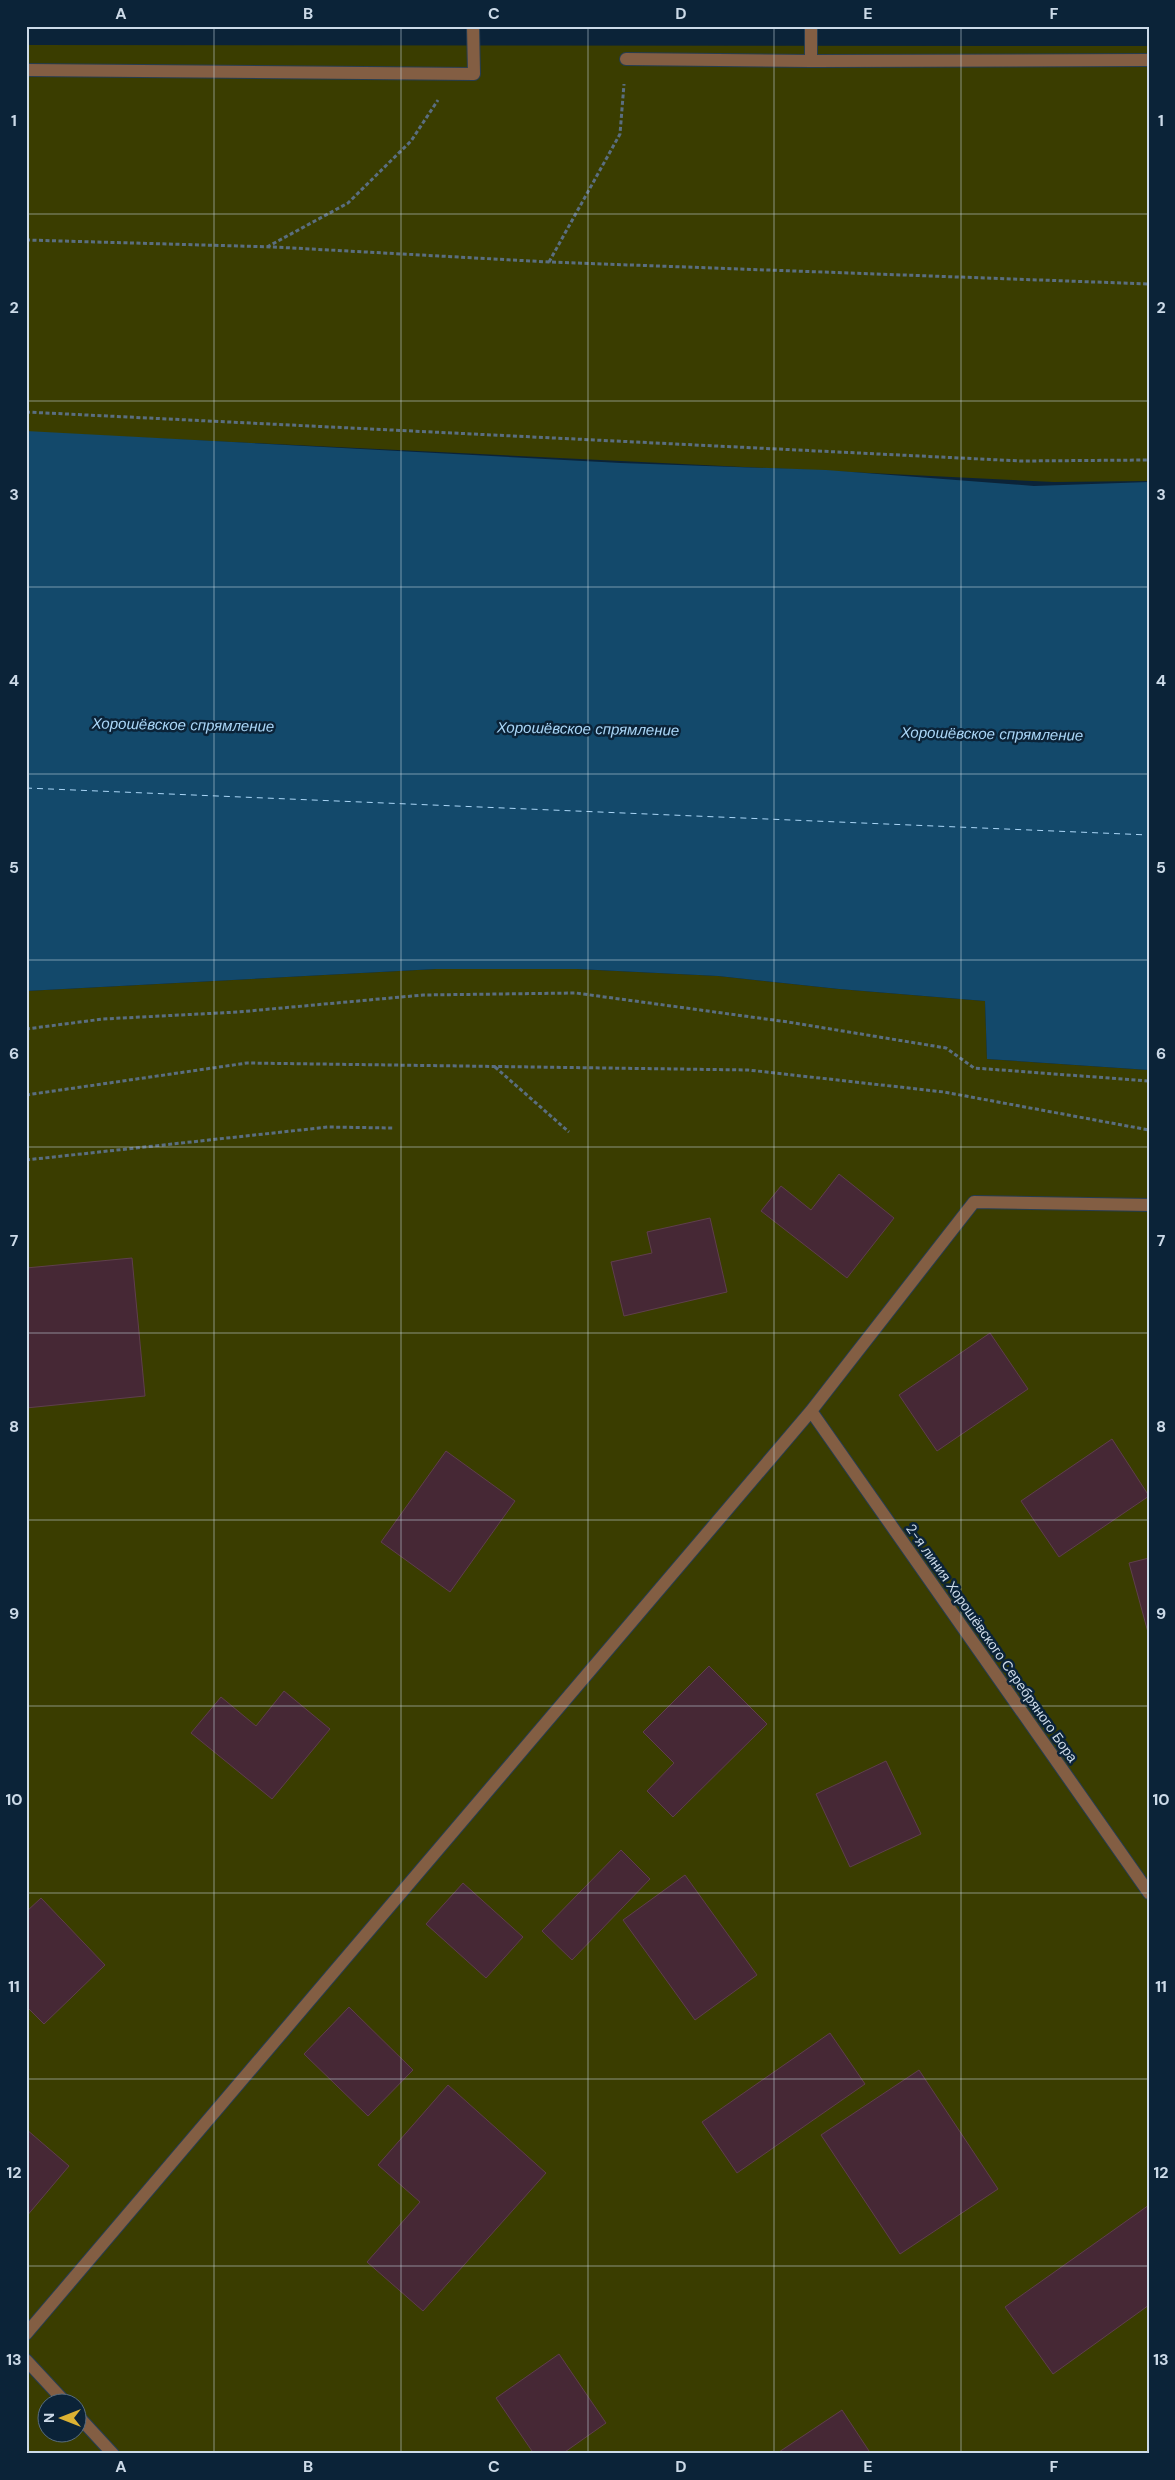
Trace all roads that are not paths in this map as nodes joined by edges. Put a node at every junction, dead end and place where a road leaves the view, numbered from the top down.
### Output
1 (473, 26) edge
2 (811, 26) edge
3 (626, 59) road end
4 (1149, 60) edge
5 (811, 61) junction
6 (26, 70) edge
7 (1149, 1205) edge
8 (811, 1410) junction
9 (1149, 1893) edge
10 (26, 2334) edge
11 (26, 2360) edge
12 (56, 2392) edge
13 (88, 2427) edge
14 (113, 2454) edge

1 - 6 street
2 - 5 street
3 - 5 street
4 - 5 street
7 - 8 street
8 - 9 street, 2-я линия Хорошёвского Серебряного Бора
8 - 10 street
11 - 12 street
13 - 14 street

